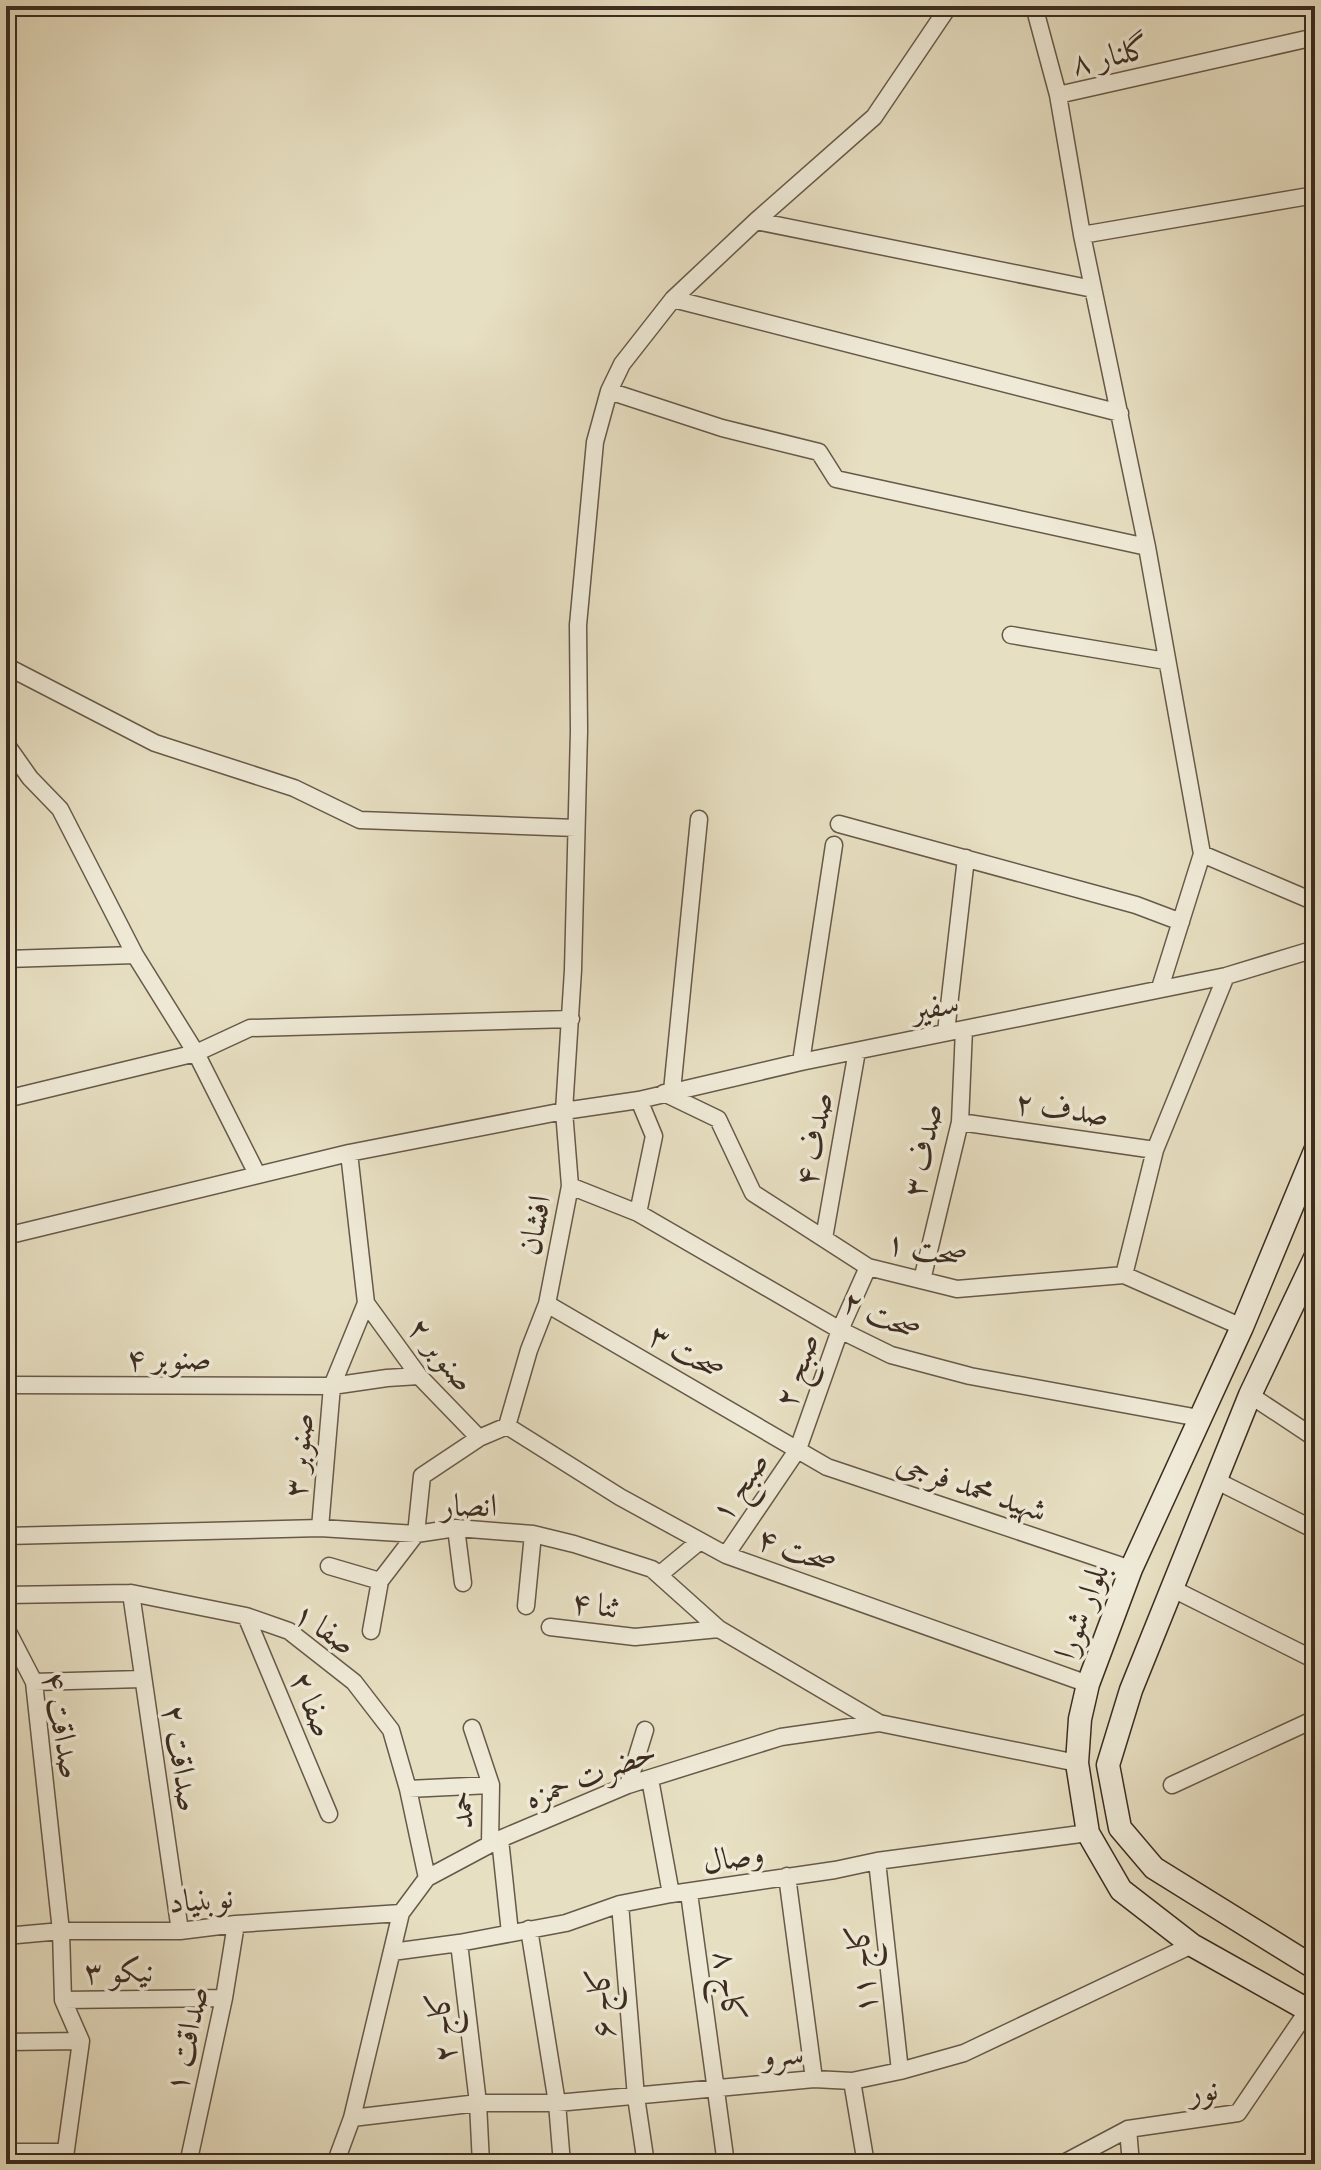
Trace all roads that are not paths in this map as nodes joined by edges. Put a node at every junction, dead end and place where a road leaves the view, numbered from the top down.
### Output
1 (949, 6) edge
2 (1034, 6) edge
3 (1315, 37) edge
4 (1058, 95) junction
5 (1315, 195) edge
6 (756, 221) junction
7 (1082, 235) junction
8 (1093, 289) junction
9 (673, 299) junction
10 (609, 391) junction
11 (1120, 413) junction
12 (1147, 547) junction
13 (1011, 635) dead end
14 (1166, 661) junction
15 (6, 666) edge
16 (6, 744) edge
17 (13, 765) edge
18 (699, 819) dead end
19 (839, 824) dead end
20 (576, 828) junction
21 (834, 845) dead end
22 (1202, 854) junction
23 (966, 858) junction
24 (1315, 902) edge
25 (1181, 922) junction
26 (1315, 949) edge
27 (135, 955) junction
28 (6, 959) edge
29 (1226, 976) junction
30 (1160, 988) junction
31 (571, 1019) junction
32 (964, 1029) junction
33 (946, 1032) junction
34 (857, 1051) junction
35 (196, 1053) junction
36 (801, 1062) junction
37 (668, 1092) junction
38 (6, 1099) edge
39 (639, 1100) junction
40 (564, 1111) junction
41 (960, 1122) junction
42 (1155, 1150) junction
43 (1315, 1151) edge
44 (349, 1153) junction
45 (257, 1174) junction
46 (570, 1186) junction
47 (638, 1213) junction
48 (6, 1236) edge
49 (824, 1238) junction
50 (1315, 1258) edge
51 (868, 1267) junction
52 (1124, 1275) junction
53 (922, 1280) junction
54 (366, 1303) junction
55 (547, 1304) junction
56 (1242, 1327) junction
57 (840, 1330) junction
58 (1269, 1356) junction
59 (419, 1376) junction
60 (6, 1385) edge
61 (332, 1386) junction
62 (1250, 1395) junction
63 (1199, 1418) junction
64 (507, 1426) junction
65 (479, 1438) junction
66 (1315, 1438) edge
67 (798, 1449) junction
68 (1217, 1481) junction
69 (320, 1528) junction
70 (456, 1528) junction
71 (1315, 1530) edge
72 (416, 1534) junction
73 (533, 1534) junction
74 (6, 1536) edge
75 (700, 1541) junction
76 (726, 1555) junction
77 (329, 1566) dead end
78 (1131, 1569) junction
79 (659, 1575) junction
80 (380, 1581) junction
81 (463, 1583) dead end
82 (1173, 1589) junction
83 (131, 1593) junction
84 (6, 1595) edge
85 (526, 1606) dead end
86 (246, 1616) junction
87 (550, 1627) dead end
88 (6, 1628) edge
89 (719, 1629) junction
90 (371, 1631) dead end
91 (1315, 1660) edge
92 (142, 1679) junction
93 (34, 1682) junction
94 (1088, 1684) junction
95 (1315, 1719) edge
96 (879, 1723) junction
97 (472, 1728) dead end
98 (645, 1730) dead end
99 (1077, 1763) junction
100 (650, 1779) junction
101 (491, 1785) junction
102 (628, 1785) junction
103 (1172, 1785) dead end
104 (408, 1789) junction
105 (329, 1814) dead end
106 (1088, 1833) junction
107 (495, 1842) junction
108 (877, 1861) junction
109 (787, 1876) junction
110 (427, 1878) junction
111 (689, 1893) junction
112 (671, 1894) junction
113 (620, 1904) junction
114 (401, 1913) junction
115 (236, 1924) junction
116 (529, 1929) junction
117 (61, 1931) junction
118 (180, 1931) junction
119 (510, 1933) junction
120 (6, 1936) edge
121 (459, 1943) junction
122 (1192, 1945) junction
123 (392, 1952) junction
124 (1315, 1968) edge
125 (224, 1998) junction
126 (63, 2000) junction
127 (1312, 2012) edge
128 (81, 2041) junction
129 (6, 2042) edge
130 (900, 2071) junction
131 (814, 2079) junction
132 (852, 2081) junction
133 (716, 2087) junction
134 (636, 2097) junction
135 (478, 2103) junction
136 (557, 2103) junction
137 (352, 2118) junction
138 (1128, 2129) junction
139 (6, 2152) edge
140 (64, 2158) edge
141 (188, 2164) edge
142 (335, 2164) edge
143 (481, 2164) edge
144 (562, 2164) edge
145 (646, 2164) edge
146 (726, 2164) edge
147 (866, 2164) edge
148 (1062, 2164) edge
149 (1131, 2164) edge

1 - 6 street, افشان
2 - 4 street
3 - 4 street, گلنار ۸
4 - 7 street
5 - 7 street
6 - 8 street
6 - 9 street, افشان
7 - 8 street
8 - 11 street
9 - 10 street, افشان
9 - 11 street
10 - 12 street
10 - 20 street, افشان
11 - 12 street
12 - 14 street
13 - 14 street
14 - 22 street
15 - 20 street
16 - 17 street
17 - 27 street
18 - 37 street
19 - 23 street
20 - 31 street, افشان
21 - 36 street
22 - 24 street
22 - 25 street
23 - 25 street
23 - 33 street
25 - 30 street
26 - 29 street, سفیر
27 - 28 street
27 - 35 street
29 - 30 street, سفیر
29 - 42 street
30 - 32 street, سفیر
31 - 35 street
31 - 40 street, افشان
32 - 33 street, سفیر
32 - 41 street, صدف ۳
33 - 34 street, سفیر
34 - 36 street, سفیر
34 - 49 street, صدف ۴
35 - 38 street
35 - 45 street
36 - 37 street, سفیر
37 - 39 street, سفیر
37 - 49 street, صحت ۱
39 - 40 street, سفیر
39 - 47 street
40 - 44 street, سفیر
40 - 46 street, افشان
41 - 42 street, صدف ۲
41 - 53 street, صدف ۳
42 - 52 street
43 - 56 main road, بلوار شورا
44 - 45 street, سفیر
44 - 54 street
45 - 48 street, سفیر
46 - 47 street, صحت ۲
46 - 55 street, افشان
47 - 57 street, صحت ۲
49 - 51 street, صحت ۱
50 - 58 main road
51 - 53 street, صحت ۱
51 - 57 street, صبح ۲
52 - 53 street, صحت ۱
52 - 56 street, صحت ۱
54 - 59 street, صنوبر ۲
54 - 61 street, صنوبر ۳
55 - 64 street, افشان
55 - 67 street, صحت ۳
56 - 58 main road
56 - 63 main road, بلوار شورا
57 - 63 street, صحت ۲
57 - 67 street, صبح ۲
58 - 62 main road
59 - 61 street, صنوبر ۴
59 - 65 street, صنوبر ۲
60 - 61 street, صنوبر ۴
61 - 69 street, صنوبر ۳
62 - 66 street
62 - 68 main road
63 - 78 main road, بلوار شورا
64 - 65 street
64 - 75 street, صحت ۴
65 - 72 street
67 - 76 street, صبح ۱
67 - 78 street, شهید محمد فرجی
68 - 71 street
68 - 82 main road
69 - 72 street, انصار
69 - 74 street, انصار
70 - 72 street, انصار
70 - 73 street, انصار
70 - 81 street
72 - 80 street
73 - 79 street, انصار
73 - 85 street
75 - 76 street, صحت ۴
75 - 79 street
76 - 94 street, صحت ۴
77 - 80 street
78 - 94 main road, بلوار شورا
79 - 89 street, انصار
80 - 90 street
82 - 91 street
82 - 124 main road
83 - 84 street, صفا ۱
83 - 86 street, صفا ۱
83 - 92 street, صداقت ۲
86 - 104 street, صفا ۱
86 - 105 street, صفا ۲
87 - 89 street, ثنا ۴
88 - 93 street, صداقت ۴
89 - 96 street, انصار
92 - 93 street
92 - 118 street, صداقت ۲
93 - 117 street, صداقت ۴
94 - 99 main road, بلوار شورا
95 - 103 street
96 - 99 street, حضرت حمزه
96 - 100 street, حضرت حمزه
97 - 101 street, حمد
98 - 102 street
99 - 106 main road, بلوار شورا
100 - 102 street, حضرت حمزه
100 - 112 street
101 - 104 street
101 - 107 street, حمد
102 - 107 street, حضرت حمزه
104 - 110 street, صفا ۱
106 - 108 street, وصال
106 - 122 main road, بلوار شورا
107 - 110 street, حضرت حمزه
107 - 119 street, حمد
108 - 109 street, وصال
108 - 130 street, کاج ۱۱
109 - 111 street, وصال
109 - 131 street
110 - 114 street, حضرت حمزه
111 - 112 street, وصال
111 - 133 street, کاج ۸
112 - 113 street, وصال
113 - 116 street, وصال
113 - 134 street, کاج ۶
114 - 115 street, نوبنیاد
114 - 123 street, حضرت حمزه
115 - 118 street, نوبنیاد
115 - 125 street, صداقت ۱
116 - 119 street, وصال
116 - 136 street
117 - 118 street, نوبنیاد
117 - 120 street, نوبنیاد
117 - 126 street, صداقت ۴
119 - 121 street, وصال
121 - 123 street, وصال
121 - 135 street, کاج ۲
122 - 127 main road, بلوار شورا
122 - 130 street, سرو
123 - 137 street, حضرت حمزه
125 - 126 street, نیکو ۳
125 - 141 street, صداقت ۱
126 - 128 street
127 - 138 street, نور
128 - 129 street
128 - 140 street
130 - 132 street, سرو
131 - 132 street, سرو
131 - 133 street, سرو
132 - 147 street
133 - 134 street, سرو
133 - 146 street, کاج ۸
134 - 136 street, سرو
134 - 145 street, کاج ۶
135 - 136 street, سرو
135 - 137 street, سرو
135 - 143 street, کاج ۲
136 - 144 street
137 - 142 street, حضرت حمزه
138 - 148 street, نور
138 - 149 street
139 - 140 street

